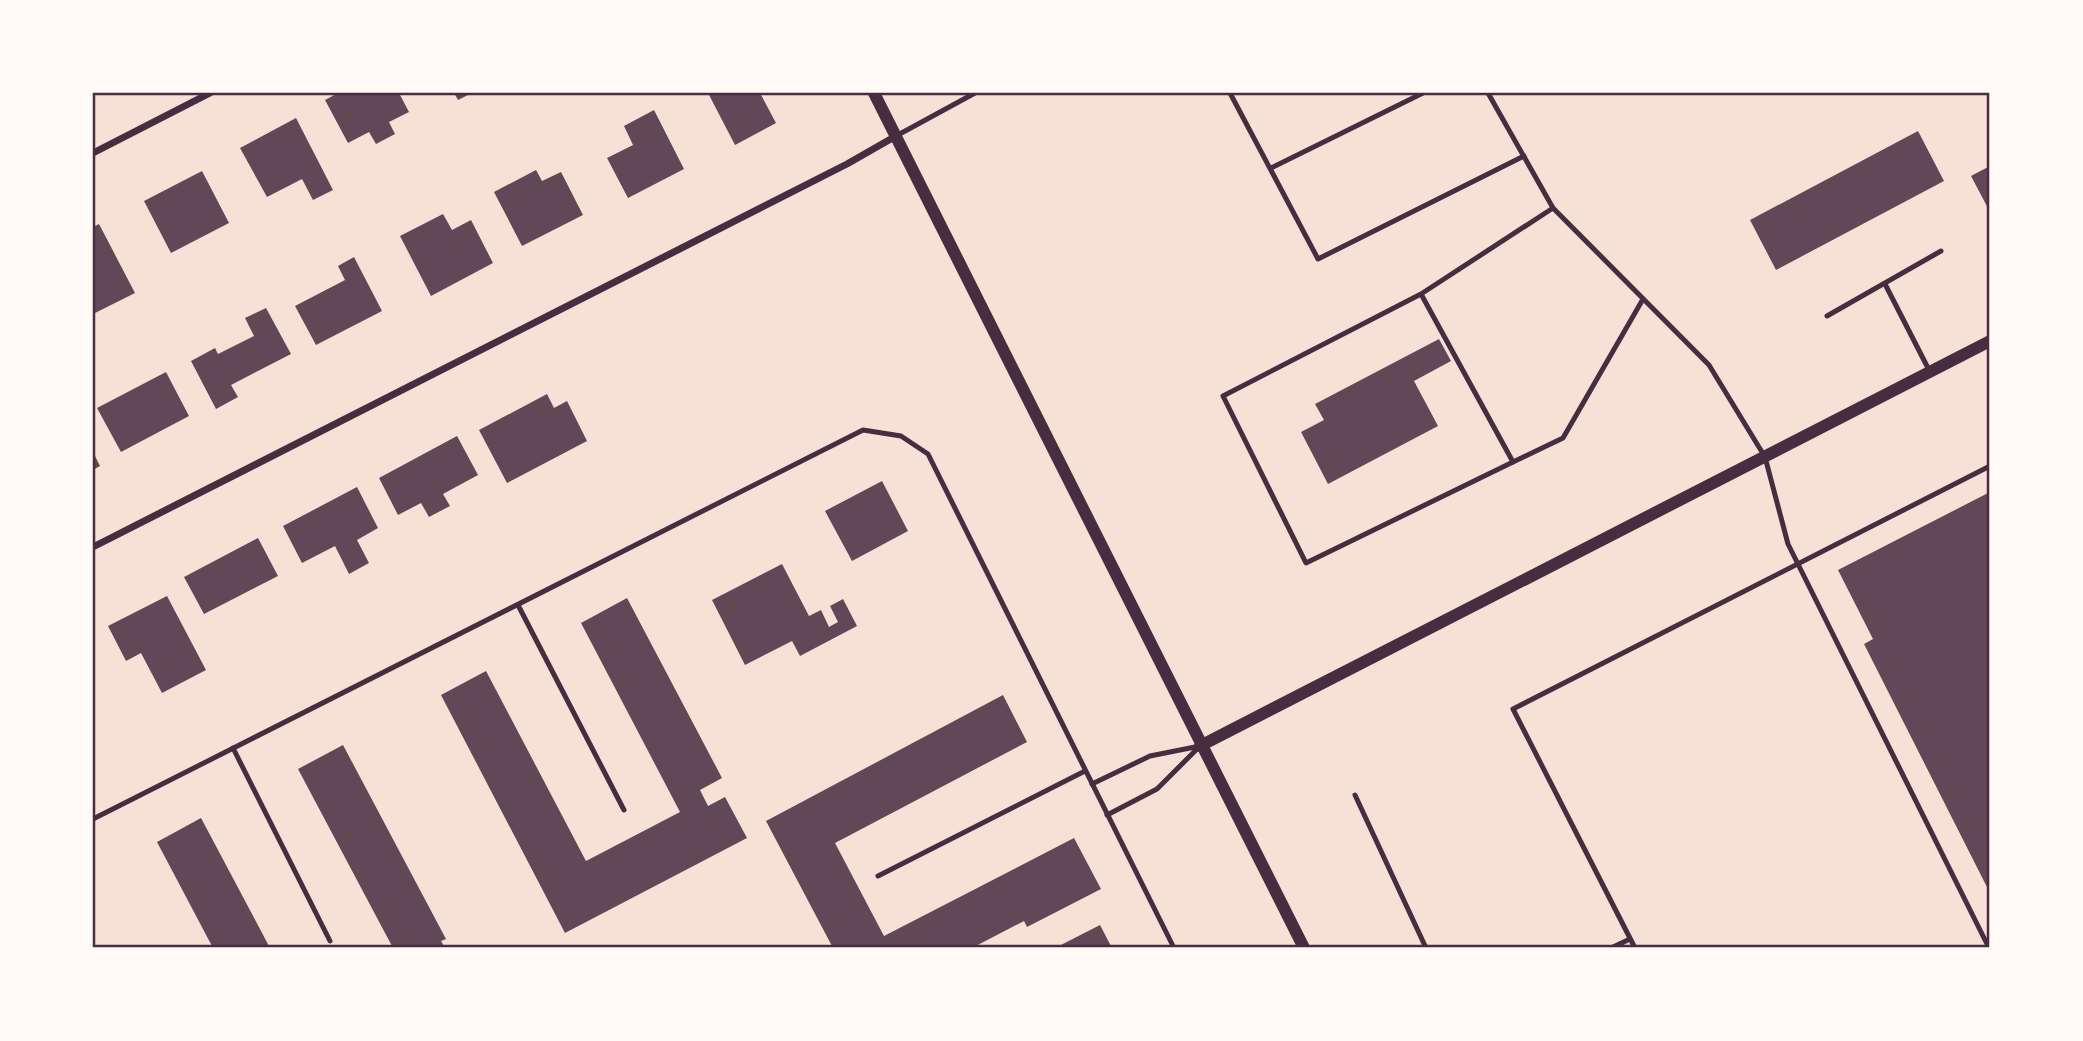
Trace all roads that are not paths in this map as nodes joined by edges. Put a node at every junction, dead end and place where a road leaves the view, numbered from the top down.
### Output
1 (210, 93) edge
2 (874, 93) edge
3 (975, 93) edge
4 (1230, 93) edge
5 (1423, 93) edge
6 (1488, 93) edge
7 (896, 136) junction
8 (93, 153) edge
9 (1524, 156) junction
10 (1270, 168) junction
11 (1553, 208) junction
12 (1941, 251) dead end
13 (1885, 284) junction
14 (1421, 294) junction
15 (1643, 299) junction
16 (1827, 316) dead end
17 (1990, 341) edge
18 (1930, 372) junction
19 (1765, 457) junction
20 (1513, 462) junction
21 (1990, 466) edge
22 (93, 547) edge
23 (1798, 564) junction
24 (518, 605) junction
25 (1200, 746) junction
26 (233, 748) junction
27 (1085, 771) junction
28 (1092, 784) junction
29 (1355, 795) dead end
30 (624, 810) dead end
31 (1107, 815) junction
32 (93, 819) edge
33 (878, 876) dead end
34 (1630, 939) junction
35 (330, 941) dead end
36 (1174, 948) edge
37 (1304, 948) edge
38 (1426, 948) edge
39 (1611, 948) edge
40 (1635, 948) edge
41 (1989, 948) edge

1 - 8 street
2 - 7 street
3 - 7 lane
4 - 10 lane
5 - 10 lane
6 - 9 lane
7 - 22 street
7 - 25 street
9 - 10 lane
9 - 11 lane
11 - 14 lane
11 - 15 lane
12 - 13 lane
13 - 16 lane
13 - 18 lane
14 - 20 lane
14 - 20 lane
15 - 19 lane
15 - 20 lane
17 - 18 street
18 - 19 street
19 - 23 lane
19 - 25 street
21 - 23 lane
23 - 34 lane
23 - 41 lane
24 - 26 lane
24 - 27 lane
24 - 30 lane
25 - 28 lane
25 - 31 lane
25 - 37 street
26 - 32 lane
26 - 35 lane
27 - 28 lane
27 - 33 lane
28 - 31 lane
29 - 38 lane
31 - 36 lane
34 - 39 lane
34 - 40 lane

